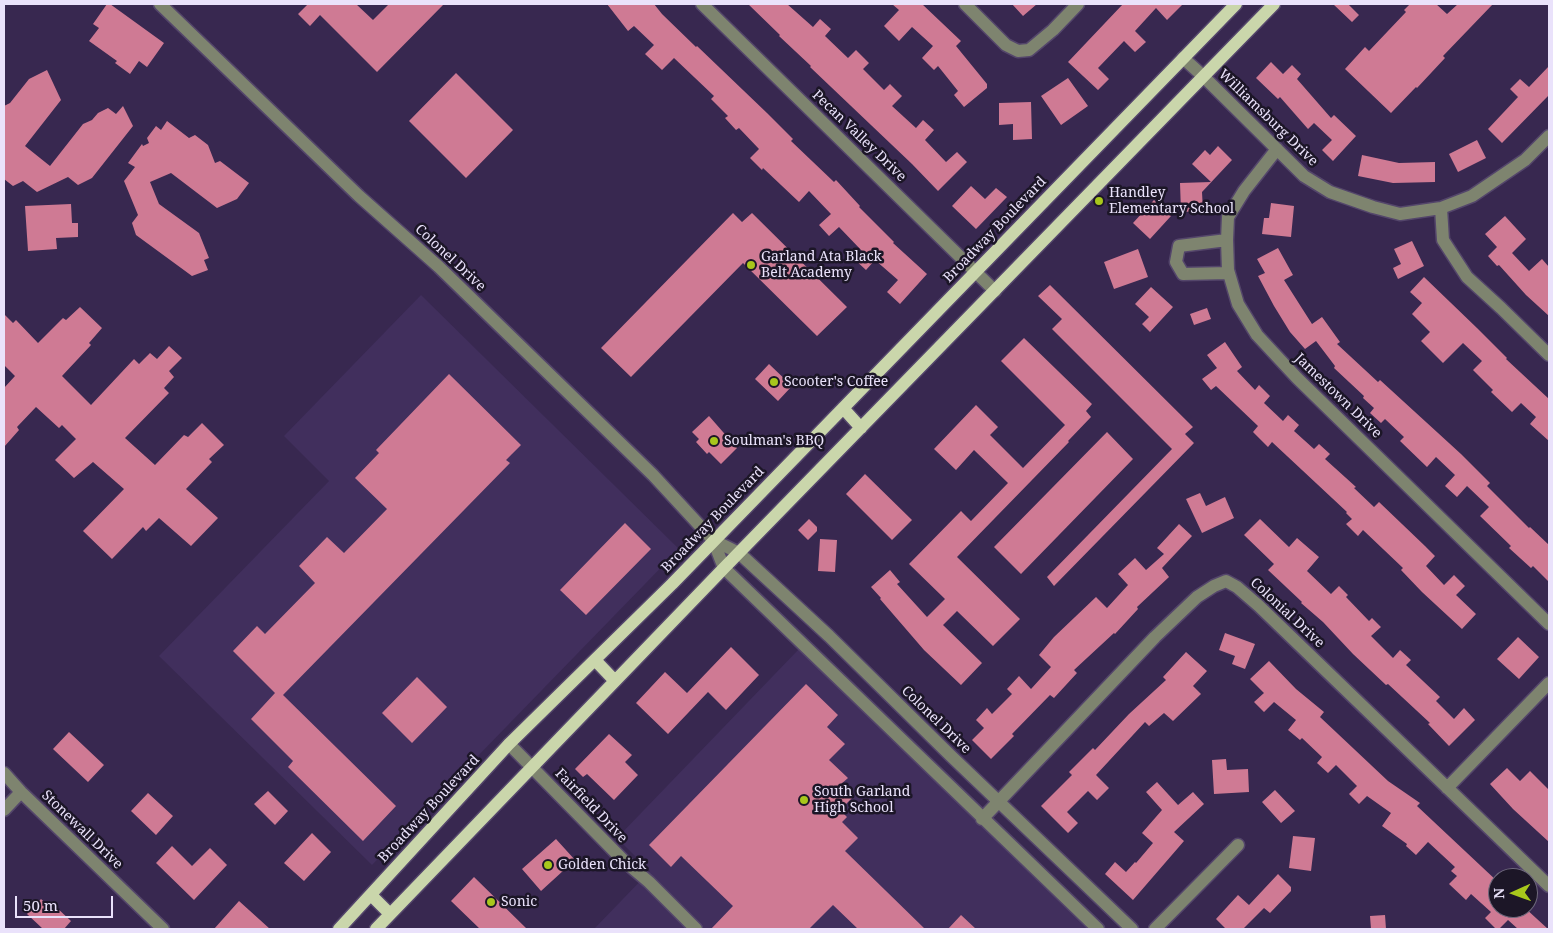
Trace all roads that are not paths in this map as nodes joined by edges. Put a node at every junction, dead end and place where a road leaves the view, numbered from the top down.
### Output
1 (160, 4) edge
2 (702, 4) edge
3 (965, 4) edge
4 (1078, 4) edge
5 (1236, 4) edge
6 (1274, 4) edge
7 (1183, 58) junction
8 (1203, 76) junction
9 (1549, 136) edge
10 (1277, 149) junction
11 (1441, 208) junction
12 (1227, 240) junction
13 (976, 271) junction
14 (1230, 273) junction
15 (995, 291) junction
16 (1549, 355) edge
17 (842, 408) junction
18 (861, 428) junction
19 (713, 540) junction
20 (739, 553) junction
21 (724, 568) junction
22 (1549, 624) edge
23 (595, 660) junction
24 (615, 681) junction
25 (1549, 683) edge
26 (509, 744) junction
27 (533, 767) junction
28 (4, 772) edge
29 (1447, 788) junction
30 (21, 792) junction
31 (998, 802) junction
32 (4, 810) edge
33 (982, 819) junction
34 (1238, 845) dead end
35 (1549, 886) edge
36 (371, 895) junction
37 (390, 914) junction
38 (163, 929) edge
39 (339, 929) edge
40 (376, 929) edge
41 (696, 929) edge
42 (1098, 929) edge
43 (1132, 929) edge
44 (1155, 929) edge

1 - 19 street, Colonel Drive
2 - 13 street, Pecan Valley Drive
3 - 4 street
5 - 7 main road, Broadway Boulevard
6 - 8 main road
7 - 8 street, Williamsburg Drive
7 - 13 main road, Broadway Boulevard
8 - 10 street, Williamsburg Drive
8 - 15 main road
9 - 11 street, Williamsburg Drive
10 - 11 street, Williamsburg Drive
10 - 12 street, Jamestown Drive
11 - 16 street
12 - 14 street, Jamestown Drive
12 - 14 street
13 - 15 street, Pecan Valley Drive
13 - 17 main road, Broadway Boulevard
14 - 22 street, Jamestown Drive
15 - 18 main road
17 - 18 main road
17 - 19 main road, Broadway Boulevard
18 - 20 main road
19 - 20 street, Colonel Drive
19 - 21 street, Colonel Drive
19 - 23 main road, Broadway Boulevard
20 - 21 main road
20 - 31 street, Colonel Drive
21 - 24 main road
21 - 33 street, Colonel Drive
23 - 24 main road
23 - 26 main road, Broadway Boulevard
24 - 27 main road
25 - 29 street
26 - 27 street, Fairfield Drive
26 - 36 main road, Broadway Boulevard
27 - 37 main road
27 - 41 street, Fairfield Drive
28 - 30 street, Stonewall Drive
29 - 31 street, Colonial Drive
29 - 35 street, Colonial Drive
30 - 32 street
30 - 38 street, Stonewall Drive
31 - 33 street, Colonial Drive
31 - 43 street, Colonel Drive
33 - 42 street, Colonel Drive
34 - 44 street
36 - 37 main road
36 - 39 main road, Broadway Boulevard
37 - 40 main road

